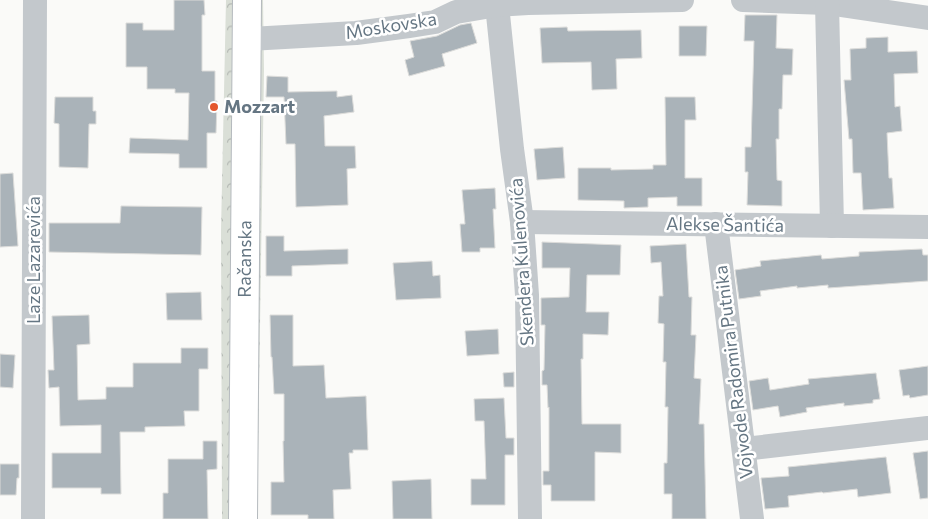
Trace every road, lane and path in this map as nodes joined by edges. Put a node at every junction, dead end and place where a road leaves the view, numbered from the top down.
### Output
1 (35, 0) edge
2 (247, 0) edge
3 (682, 0) edge
4 (743, 0) edge
5 (827, 3) junction
6 (497, 5) junction
7 (928, 18) edge
8 (248, 39) junction
9 (522, 222) junction
10 (716, 224) junction
11 (832, 226) junction
12 (928, 228) edge
13 (928, 428) edge
14 (744, 449) junction
15 (33, 519) edge
16 (243, 519) edge
17 (530, 519) edge
18 (752, 519) edge

1 - 15 street, Laze Lazarevića
2 - 8 main road, Račanska
3 - 6 street, Moskovska
4 - 5 street
5 - 7 street
5 - 11 street
6 - 8 street, Moskovska
6 - 9 street, Skendera Kulenovića
8 - 16 main road, Račanska
9 - 10 street, Alekse Šantića
9 - 17 street, Skendera Kulenovića
10 - 11 street, Alekse Šantića
10 - 14 street, Vojvode Radomira Putnika
11 - 12 street, Alekse Šantića
13 - 14 street
14 - 18 street, Vojvode Radomira Putnika

